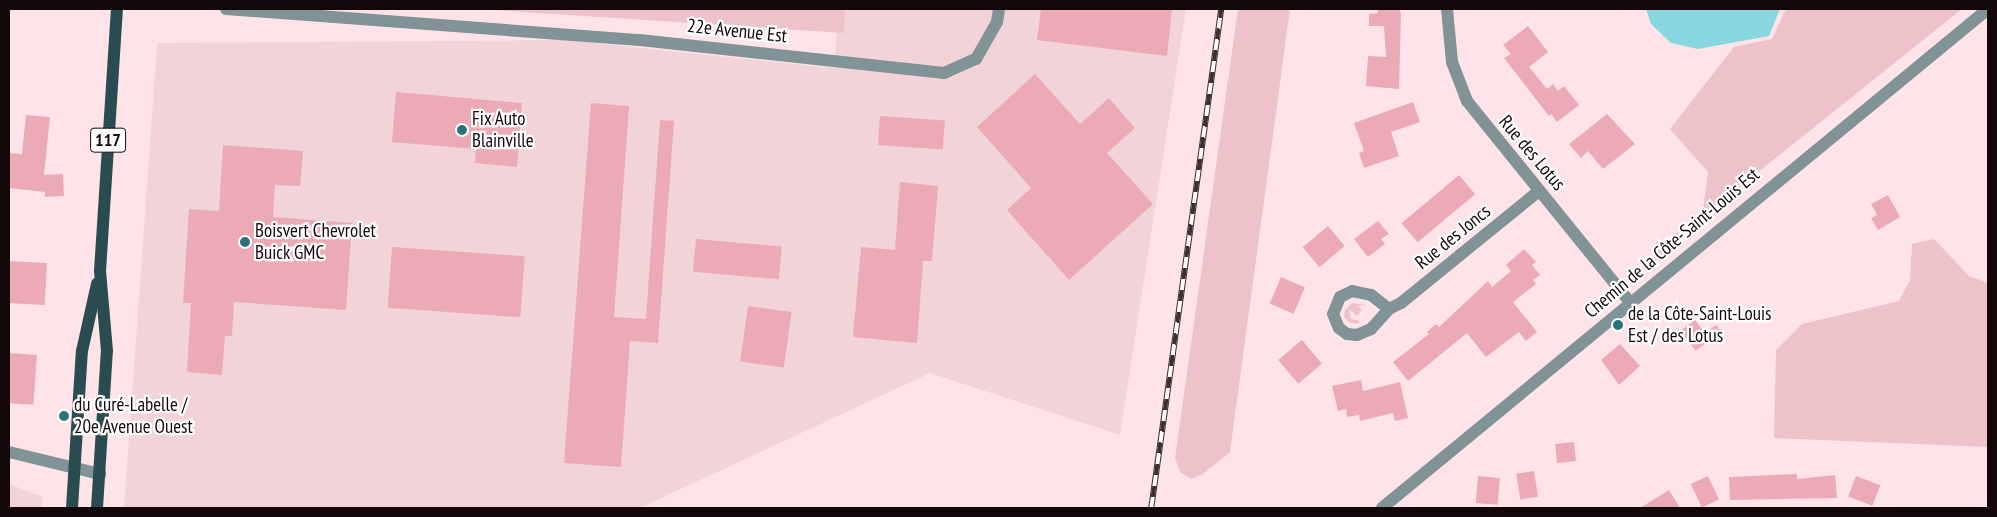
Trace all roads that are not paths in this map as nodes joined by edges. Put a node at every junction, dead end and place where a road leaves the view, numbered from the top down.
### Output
1 (117, 9) edge
2 (226, 9) edge
3 (998, 9) edge
4 (1447, 9) edge
5 (1988, 9) edge
6 (1539, 191) junction
7 (100, 271) junction
8 (1630, 302) junction
9 (1389, 309) dead end
10 (9, 452) edge
11 (74, 469) junction
12 (100, 474) junction
13 (72, 508) edge
14 (97, 508) edge
15 (1382, 508) edge

1 - 7 main road, 117
2 - 3 street, 22e Avenue Est
4 - 6 street, Rue des Lotus
5 - 8 street, Chemin de la Côte-Saint-Louis Est
6 - 8 street, Rue des Lotus
6 - 9 street, Rue des Joncs
7 - 11 main road, 117
7 - 12 main road, 117
8 - 15 street, Chemin de la Côte-Saint-Louis Est
10 - 11 street
11 - 12 street
11 - 13 main road, 117
12 - 14 main road, 117

